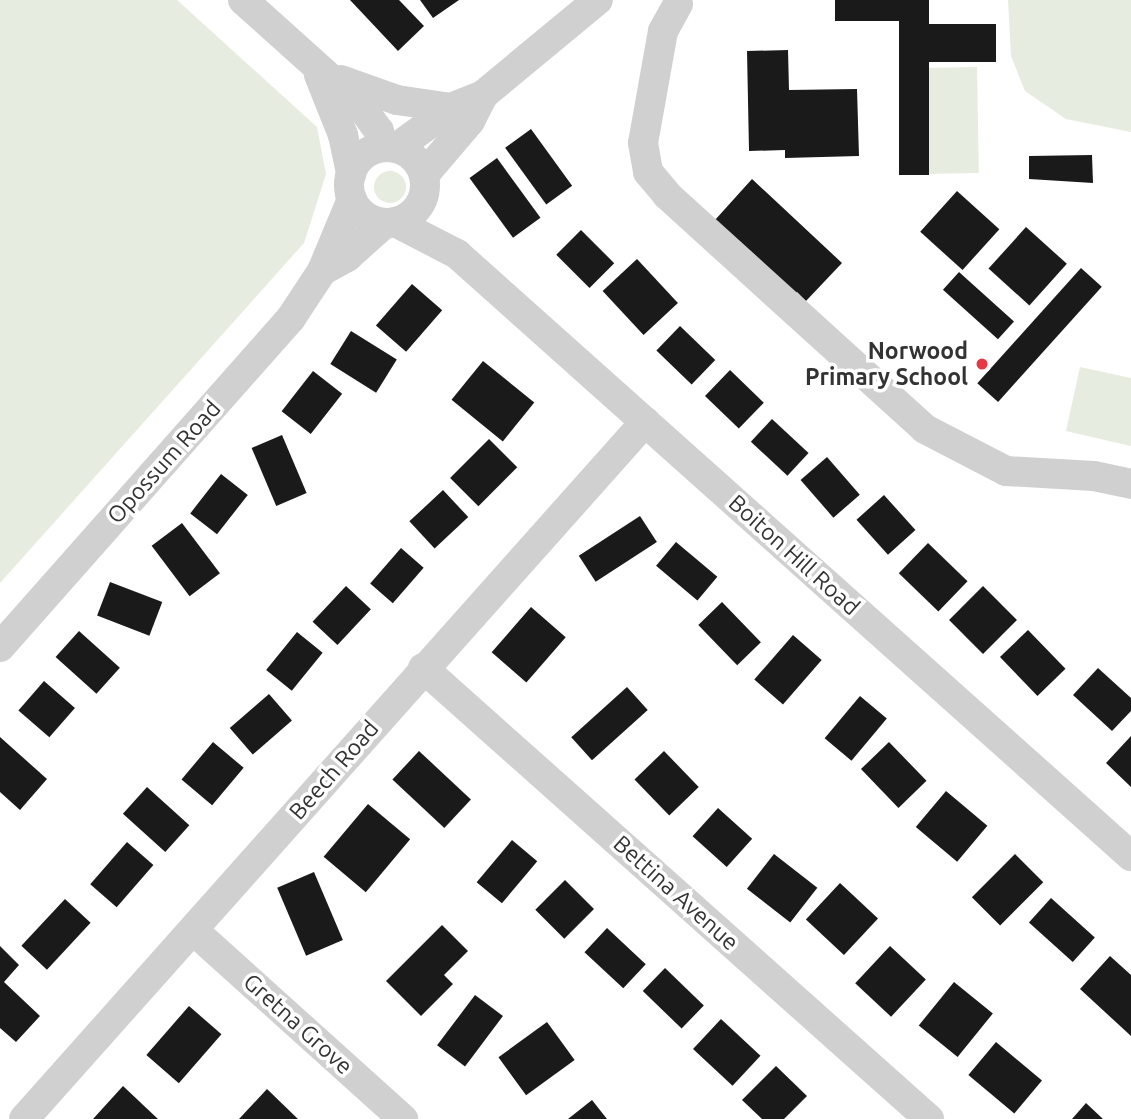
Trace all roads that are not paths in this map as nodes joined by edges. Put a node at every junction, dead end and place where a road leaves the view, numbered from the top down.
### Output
1 (243, 0) edge
2 (598, 0) edge
3 (678, 4) dead end
4 (314, 64) junction
5 (483, 95) junction
6 (451, 108) junction
7 (389, 148) junction
8 (351, 186) junction
9 (423, 186) junction
10 (390, 223) junction
11 (457, 254) junction
12 (322, 271) junction
13 (645, 422) junction
14 (1131, 484) edge
15 (0, 647) edge
16 (423, 668) junction
17 (1131, 856) edge
18 (193, 930) junction
19 (24, 1119) edge
20 (403, 1119) edge
21 (929, 1119) edge

1 - 4 street
2 - 5 street
3 - 14 street
4 - 6 street
4 - 7 street
4 - 8 street
5 - 6 street
5 - 9 street
6 - 7 street
7 - 8 street
7 - 9 street
8 - 10 street
8 - 12 street, Opossum Road
9 - 10 street
9 - 11 street, Boiton Hill Road
10 - 11 street, Boiton Hill Road
10 - 12 street, Opossum Road
11 - 13 street, Boiton Hill Road
12 - 15 street, Opossum Road
13 - 16 street, Beech Road
13 - 17 street, Boiton Hill Road
16 - 18 street, Beech Road
16 - 21 street, Bettina Avenue
18 - 19 street, Beech Road
18 - 20 street, Gretna Grove

